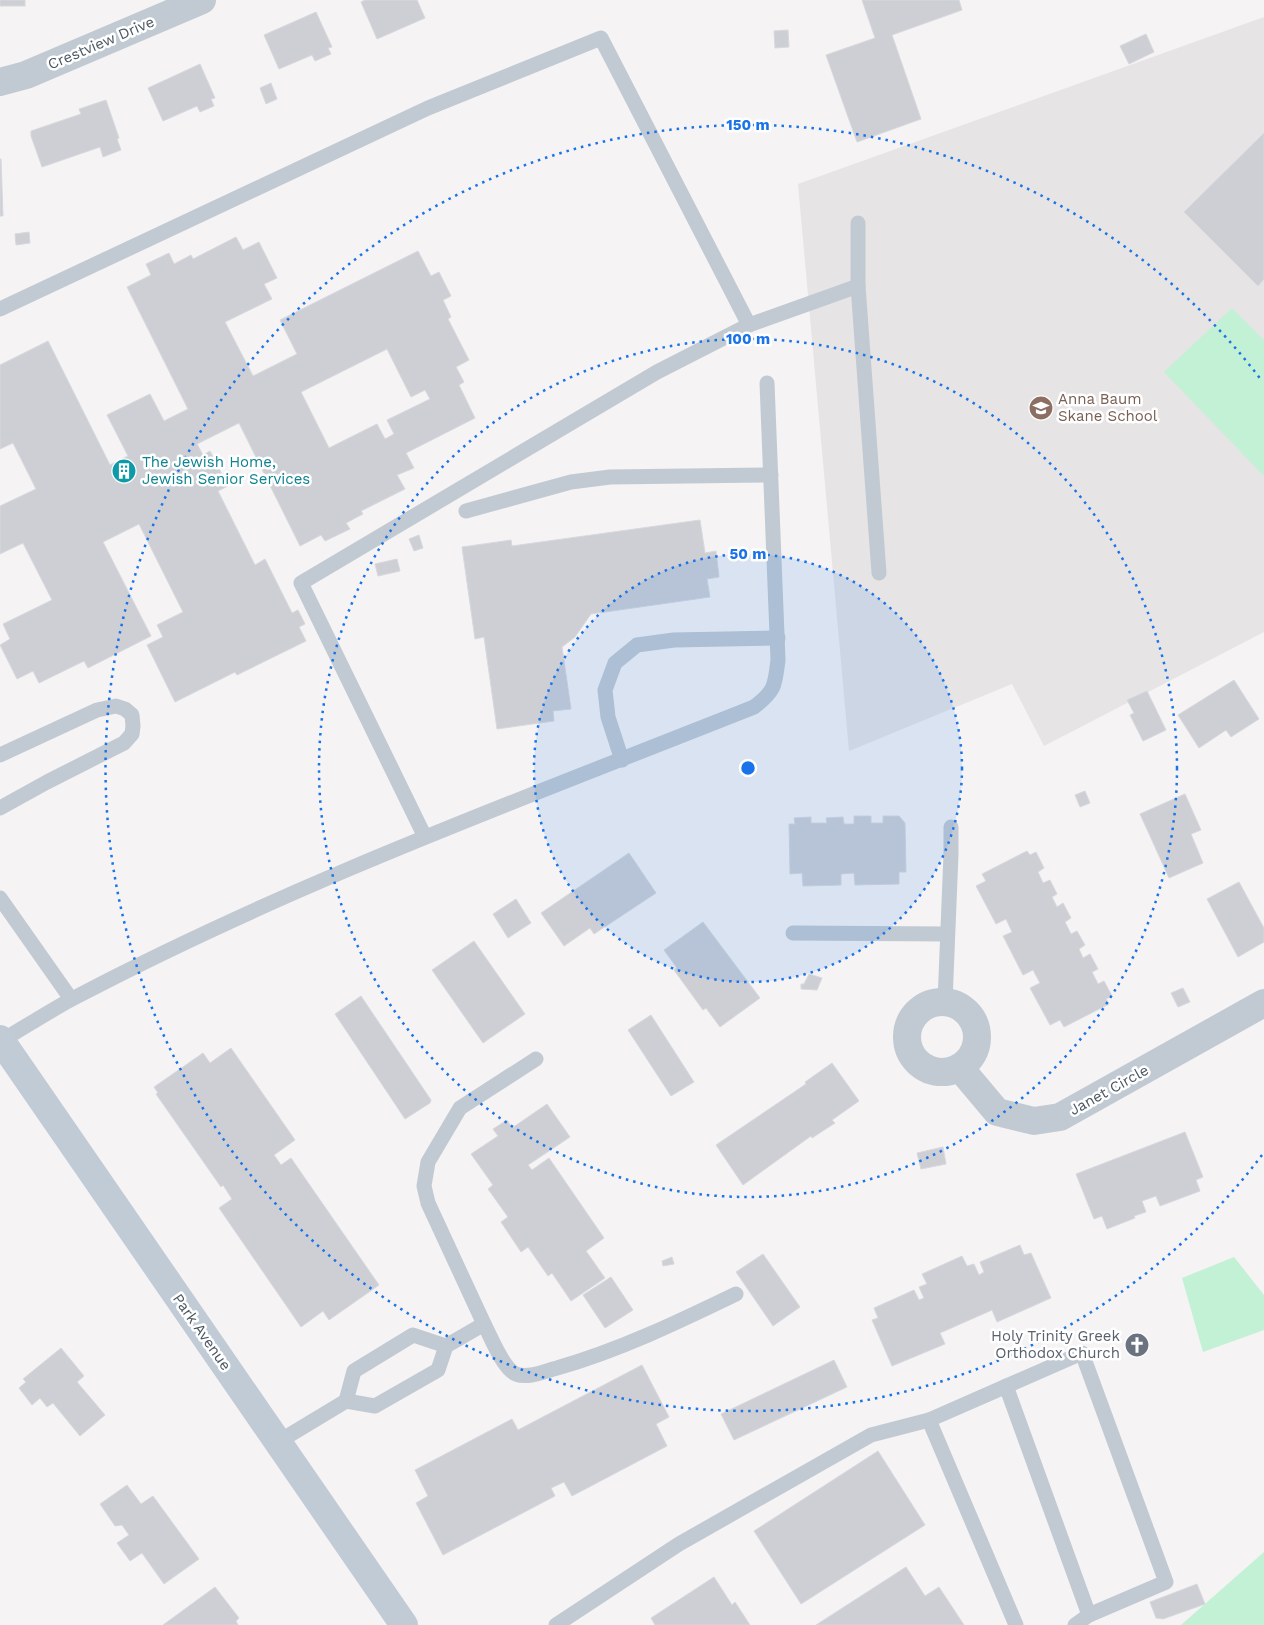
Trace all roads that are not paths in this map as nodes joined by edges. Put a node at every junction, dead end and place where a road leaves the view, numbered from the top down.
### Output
1 (202, 0) edge
2 (0, 82) edge
3 (858, 223) dead end
4 (858, 286) junction
5 (0, 309) edge
6 (749, 325) junction
7 (767, 383) dead end
8 (771, 475) junction
9 (466, 512) dead end
10 (879, 573) dead end
11 (778, 638) junction
12 (0, 755) edge
13 (622, 760) junction
14 (0, 808) edge
15 (951, 827) dead end
16 (425, 837) junction
17 (0, 898) edge
18 (793, 934) dead end
19 (947, 934) junction
20 (72, 999) junction
21 (945, 1002) junction
22 (1264, 1004) edge
23 (0, 1040) edge
24 (536, 1059) dead end
25 (960, 1068) junction
26 (736, 1294) dead end
27 (484, 1324) junction
28 (446, 1346) junction
29 (1006, 1386) junction
30 (346, 1401) junction
31 (929, 1420) junction
32 (278, 1442) junction
33 (1089, 1615) junction
34 (404, 1625) edge
35 (556, 1625) edge
36 (1016, 1625) edge
37 (1075, 1625) edge

1 - 2 street, Crestview Drive
3 - 4 lane
4 - 6 lane
4 - 10 lane
5 - 6 lane
6 - 16 lane
7 - 8 lane
8 - 9 lane
8 - 11 lane
11 - 13 lane
11 - 13 lane
12 - 14 lane
13 - 16 lane
15 - 19 lane
16 - 20 lane
17 - 20 lane
18 - 19 lane
19 - 21 lane
20 - 23 lane
21 - 25 street
21 - 25 street
22 - 25 street, Janet Circle
23 - 32 main road, Park Avenue
24 - 27 lane
26 - 27 lane
27 - 28 lane
28 - 30 lane
28 - 30 lane
29 - 31 lane
29 - 33 lane
29 - 33 lane
30 - 32 lane
31 - 35 lane
31 - 36 lane
32 - 34 main road, Park Avenue
33 - 37 lane

